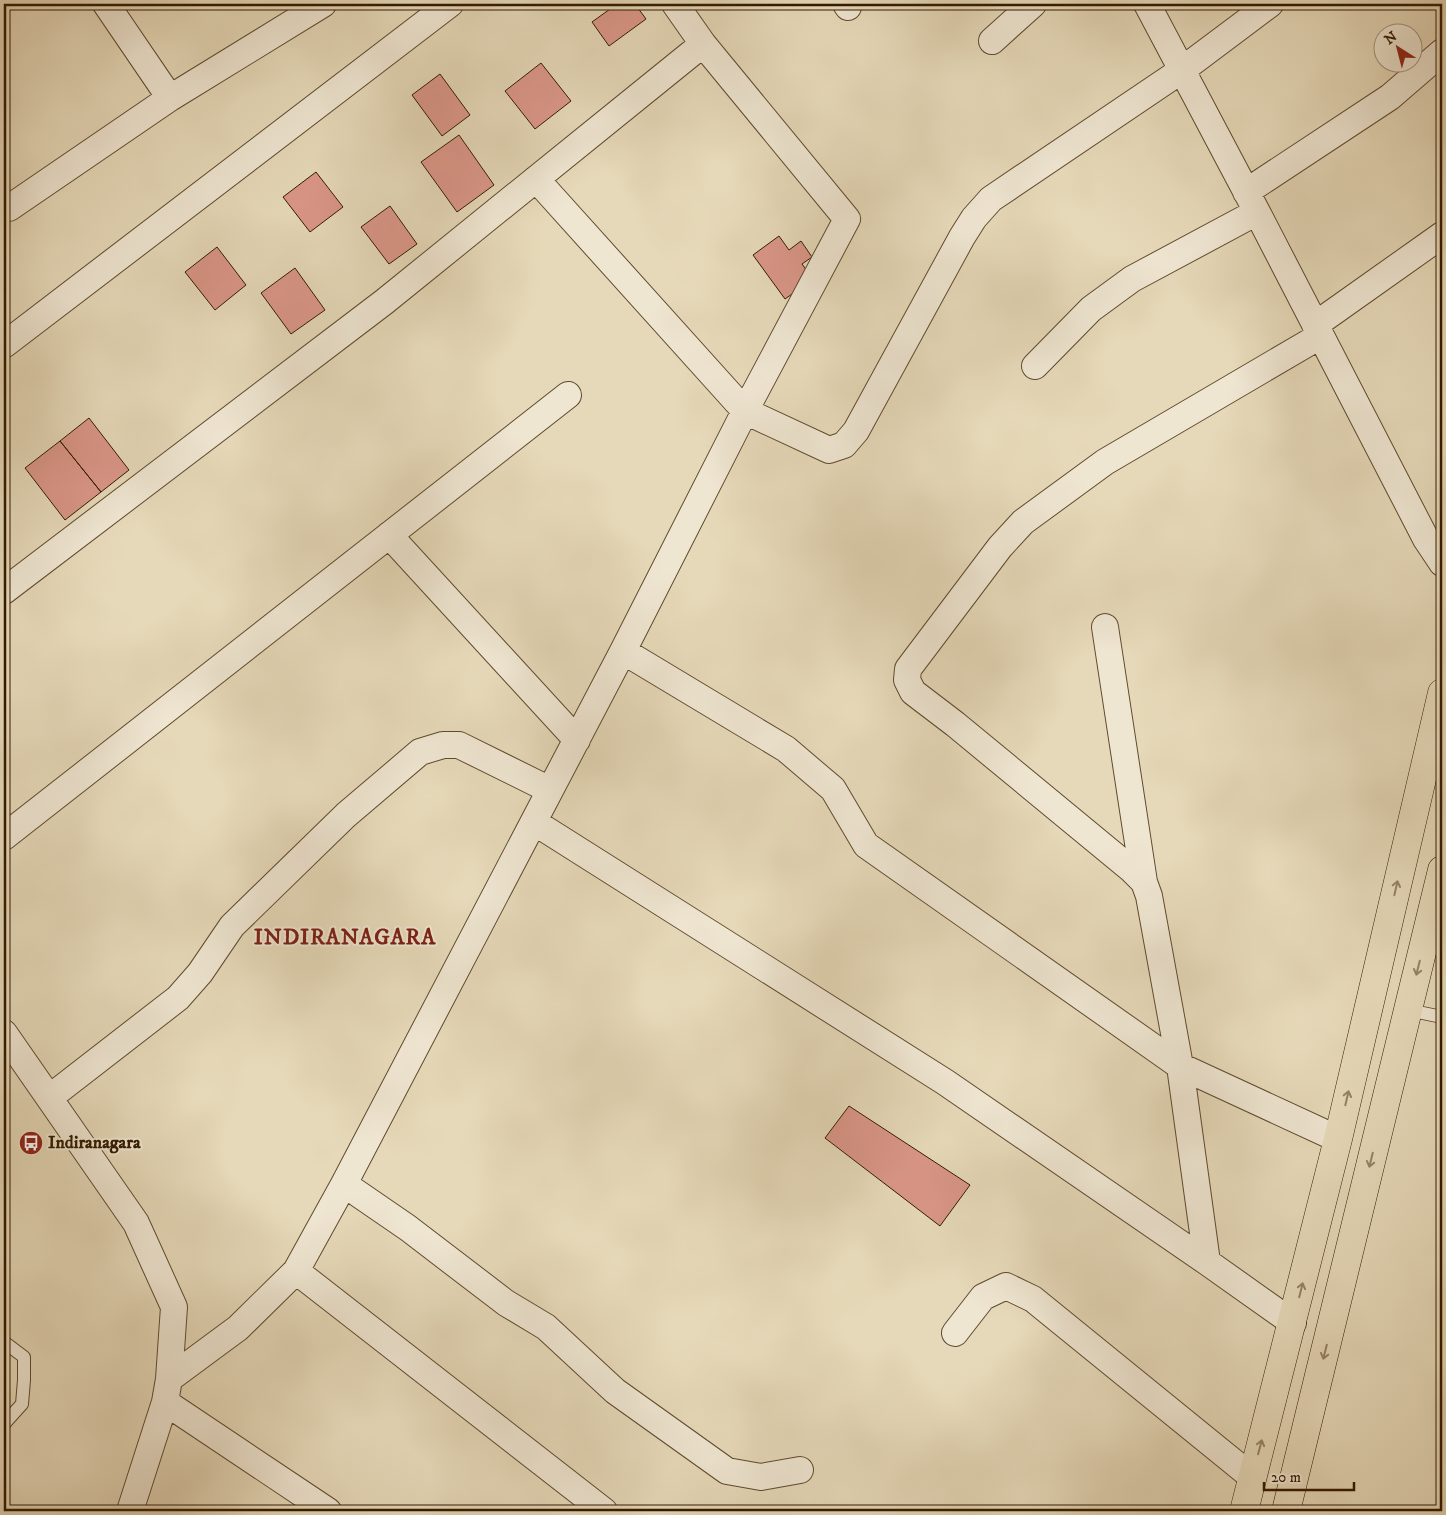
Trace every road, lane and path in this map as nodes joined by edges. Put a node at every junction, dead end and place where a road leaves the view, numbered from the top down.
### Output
1 (106, 4) edge
2 (323, 4) edge
3 (450, 4) edge
4 (675, 4) edge
5 (1033, 4) edge
6 (1147, 4) edge
7 (1270, 4) edge
8 (992, 41) dead end
9 (703, 44) junction
10 (1442, 52) edge
11 (1182, 70) junction
12 (170, 98) junction
13 (536, 179) junction
14 (1251, 202) junction
15 (4, 208) edge
16 (1442, 235) edge
17 (1318, 331) junction
18 (4, 345) edge
19 (1035, 366) dead end
20 (568, 395) dead end
21 (745, 411) junction
22 (389, 535) junction
23 (1442, 563) edge
24 (4, 591) edge
25 (1105, 626) dead end
26 (623, 651) junction
27 (1442, 693) edge
28 (577, 740) junction
29 (550, 790) junction
30 (534, 822) junction
31 (4, 836) edge
32 (1442, 870) edge
33 (1144, 882) junction
34 (1389, 921) junction
35 (1428, 928) junction
36 (1408, 1010) junction
37 (1442, 1017) edge
38 (4, 1033) edge
39 (1180, 1066) junction
40 (49, 1098) junction
41 (1338, 1139) junction
42 (344, 1184) junction
43 (1207, 1262) junction
44 (296, 1271) junction
45 (1292, 1323) junction
46 (956, 1333) dead end
47 (4, 1342) edge
48 (167, 1390) junction
49 (4, 1424) edge
50 (800, 1470) dead end
51 (1252, 1478) junction
52 (130, 1511) edge
53 (328, 1511) edge
54 (604, 1511) edge
55 (1244, 1511) edge
56 (1286, 1511) edge

1 - 12 street
2 - 12 street
3 - 18 street
4 - 9 street
5 - 8 street
6 - 11 street
7 - 11 street
9 - 13 street
9 - 21 street
10 - 14 street
11 - 14 street
11 - 21 street
12 - 15 street
13 - 21 street
13 - 24 street
14 - 17 street
14 - 19 street
16 - 17 street
17 - 23 street
17 - 33 street
20 - 22 street
21 - 26 street
22 - 28 street
22 - 31 street
25 - 33 street
26 - 28 street
26 - 39 street
34 -> 27 main road
28 - 29 street
29 - 30 street
29 - 40 street
30 - 42 street
30 - 43 street
32 - 35 main road
33 - 39 street
34 - 35 main road
41 -> 34 main road
35 -> 36 main road
36 - 37 lane
36 -> 56 main road
38 - 40 street
39 - 41 street
39 - 43 street
40 - 48 street
45 -> 41 main road
42 - 44 street
42 - 50 street
43 - 45 street
44 - 48 street
44 - 54 street
51 -> 45 main road
46 - 51 street
47 - 49 lane
48 - 52 street
48 - 53 street
51 - 55 main road

